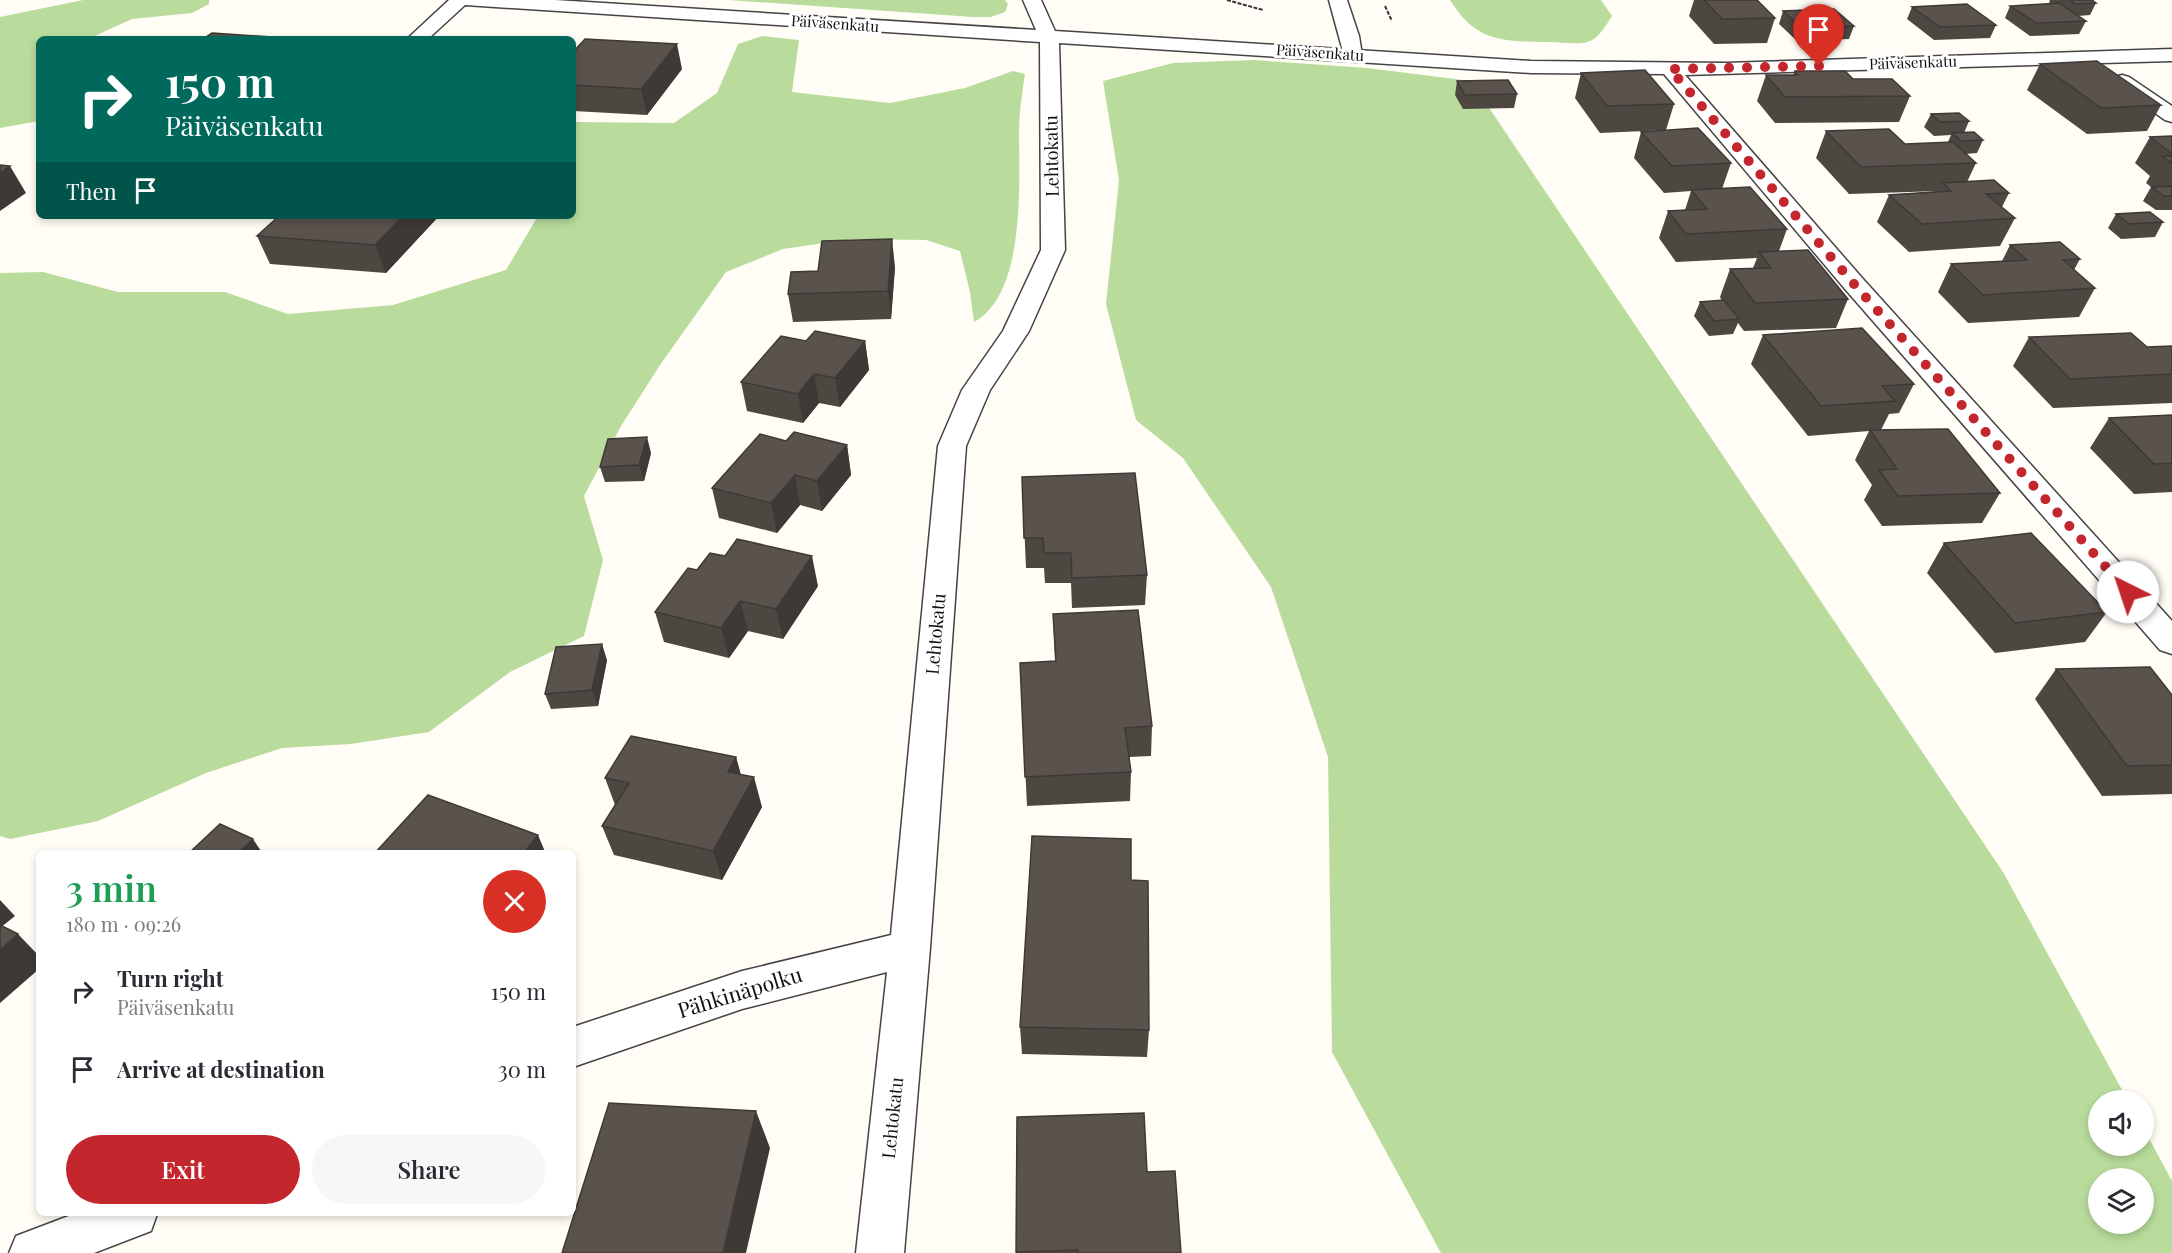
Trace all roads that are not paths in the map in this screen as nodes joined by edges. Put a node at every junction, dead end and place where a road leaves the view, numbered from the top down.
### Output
1 (460, 0) edge
2 (468, 0) edge
3 (1032, 0) edge
4 (1338, 0) edge
5 (420, 36) edge
6 (1049, 38) junction
7 (1352, 55) junction
8 (2172, 56) edge
9 (2089, 58) junction
10 (1670, 69) junction
11 (2172, 116) edge
12 (2172, 642) edge
13 (910, 948) junction
14 (576, 1046) edge
15 (129, 1216) edge
16 (33, 1253) edge
17 (880, 1253) edge

1 - 5 street
2 - 6 street, Päiväsenkatu
3 - 6 street
4 - 7 street
6 - 7 street, Päiväsenkatu
6 - 13 street, Lehtokatu
7 - 10 street, Päiväsenkatu
8 - 9 street, Päiväsenkatu
9 - 10 street, Päiväsenkatu
9 - 11 street
10 - 12 street
13 - 14 street, Pähkinäpolku
13 - 17 street, Lehtokatu
15 - 16 street

